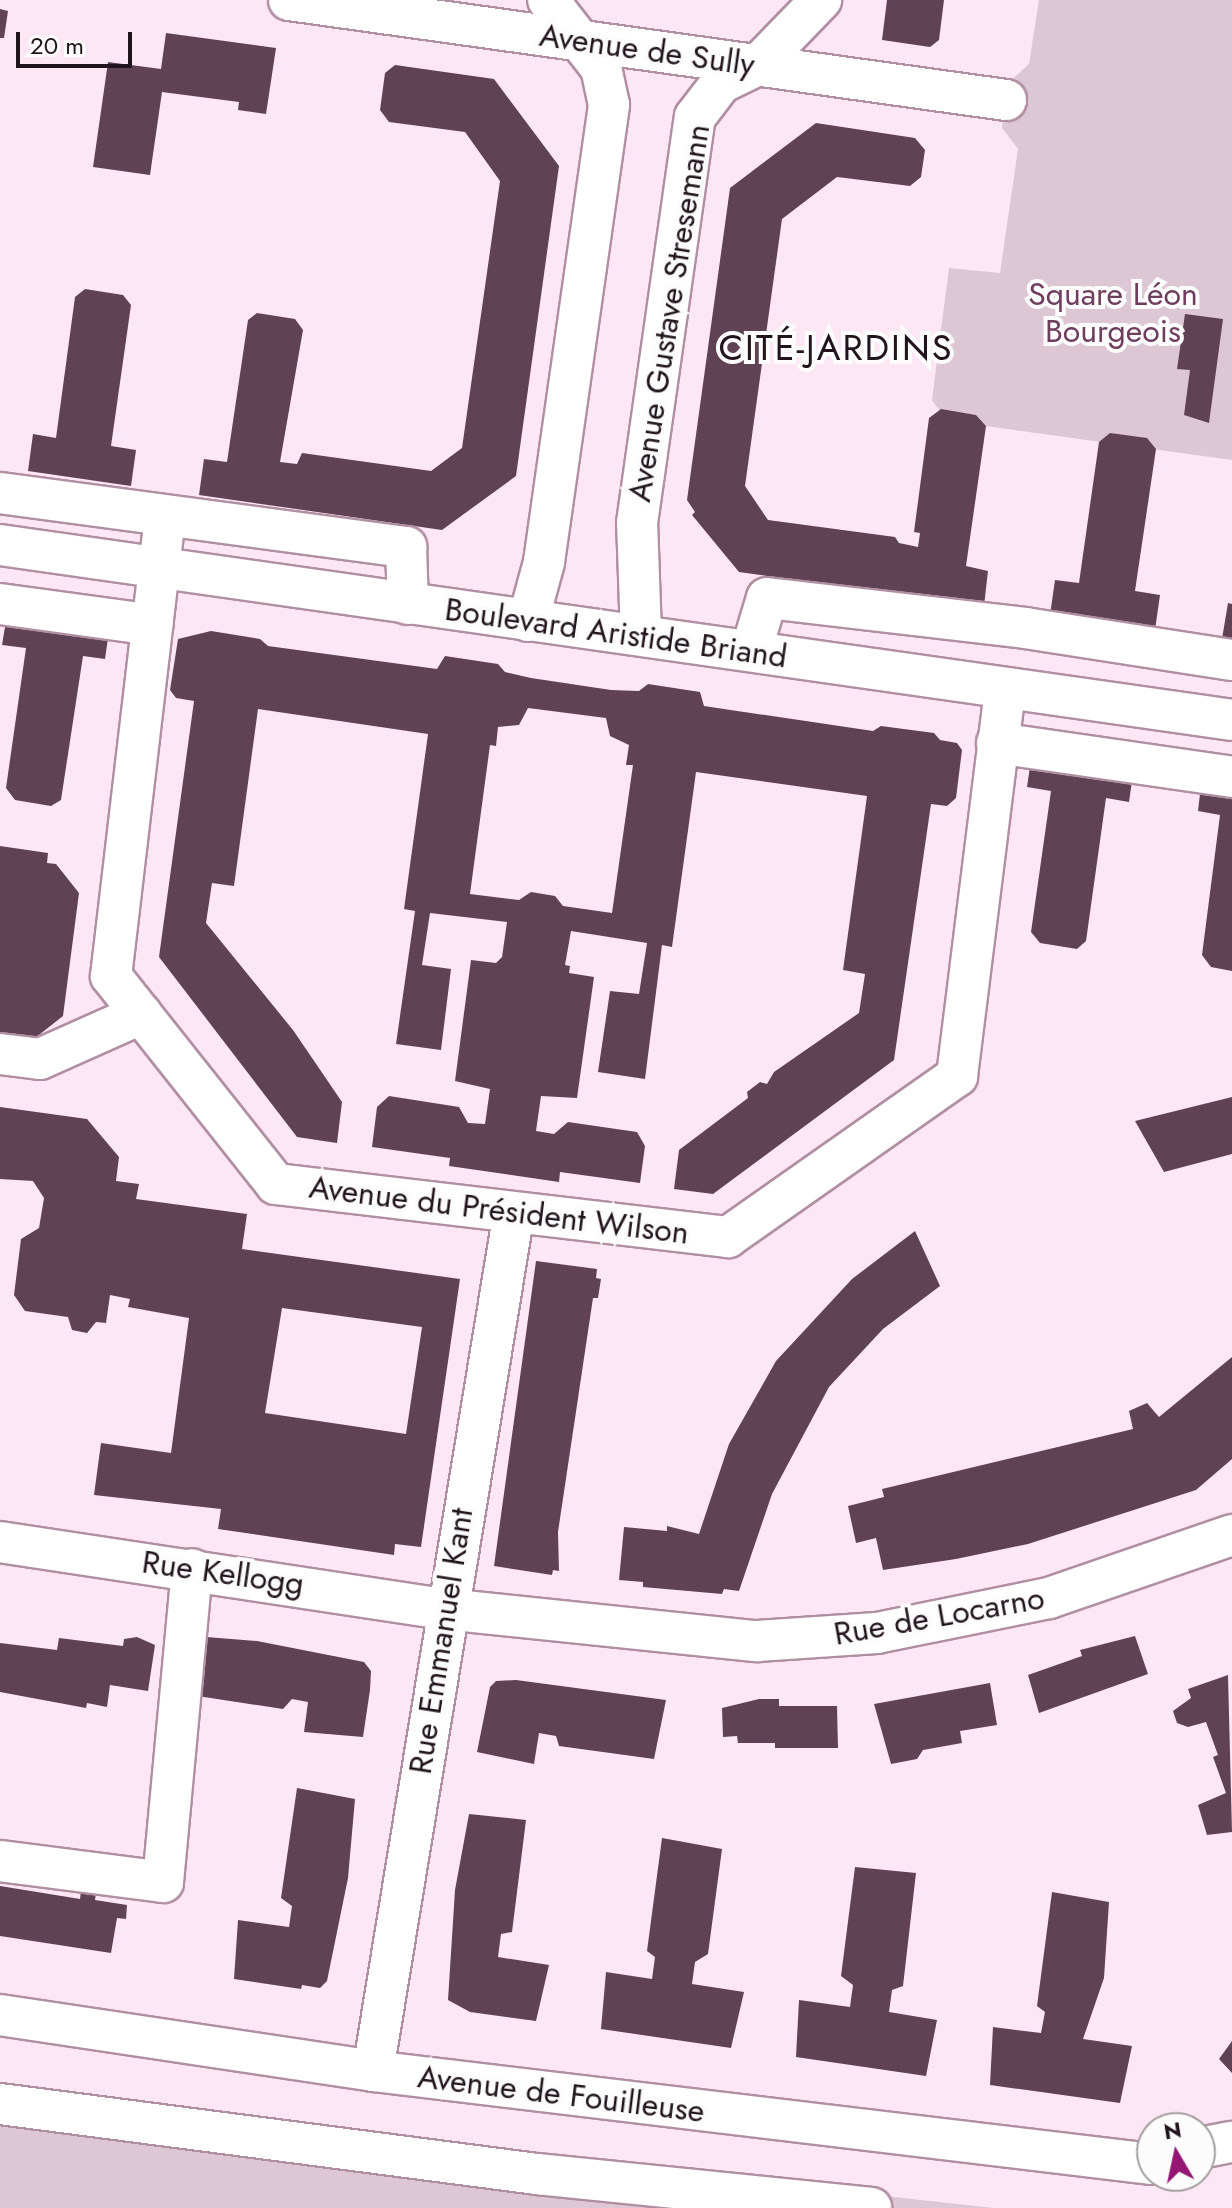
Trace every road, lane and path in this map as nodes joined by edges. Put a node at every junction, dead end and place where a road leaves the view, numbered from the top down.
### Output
1 (289, 0) edge
2 (548, 0) edge
3 (821, 0) edge
4 (579, 41) junction
5 (758, 65) junction
6 (1006, 100) dead end
7 (0, 493) edge
8 (165, 517) junction
9 (0, 545) edge
10 (160, 568) junction
11 (0, 604) edge
12 (408, 604) junction
13 (528, 621) junction
14 (153, 625) junction
15 (641, 635) junction
16 (751, 651) junction
17 (1232, 660) edge
18 (1005, 688) junction
19 (1232, 720) edge
20 (997, 743) junction
21 (1232, 777) edge
22 (141, 1014) junction
23 (0, 1054) edge
24 (514, 1212) junction
25 (0, 1542) edge
26 (1229, 1547) edge
27 (192, 1569) junction
28 (445, 1609) junction
29 (0, 1861) edge
30 (0, 2015) edge
31 (373, 2071) junction
32 (0, 2104) edge
33 (1136, 2161) edge
34 (871, 2208) edge

1 - 4 street, Avenue de Sully
2 - 4 street
3 - 5 street, Avenue Gustave Stresemann
4 - 5 street, Avenue de Sully
4 - 13 street
5 - 6 street, Avenue de Sully
5 - 15 street, Avenue Gustave Stresemann
7 - 8 street
8 - 10 street, Avenue du Président Wilson
8 - 12 street
9 - 10 street, Boulevard Aristide Briand
10 - 12 street, Boulevard Aristide Briand
10 - 14 street, Avenue du Président Wilson
11 - 14 street
12 - 13 street, Boulevard Aristide Briand
13 - 15 street, Boulevard Aristide Briand
14 - 22 street, Avenue du Président Wilson
15 - 16 street, Boulevard Aristide Briand
16 - 17 street
16 - 18 street, Boulevard Aristide Briand
18 - 19 street, Boulevard Aristide Briand
18 - 20 street, Avenue du Président Wilson
20 - 21 street
20 - 24 street, Avenue du Président Wilson
22 - 23 street
22 - 24 street, Avenue du Président Wilson
24 - 28 street, Rue Emmanuel Kant
25 - 27 street, Rue Kellogg
26 - 28 street, Rue de Locarno
27 - 28 street, Rue Kellogg
27 - 29 street
28 - 31 street, Rue Emmanuel Kant
30 - 31 street, Avenue de Fouilleuse
31 - 33 street, Avenue de Fouilleuse
32 - 34 street

